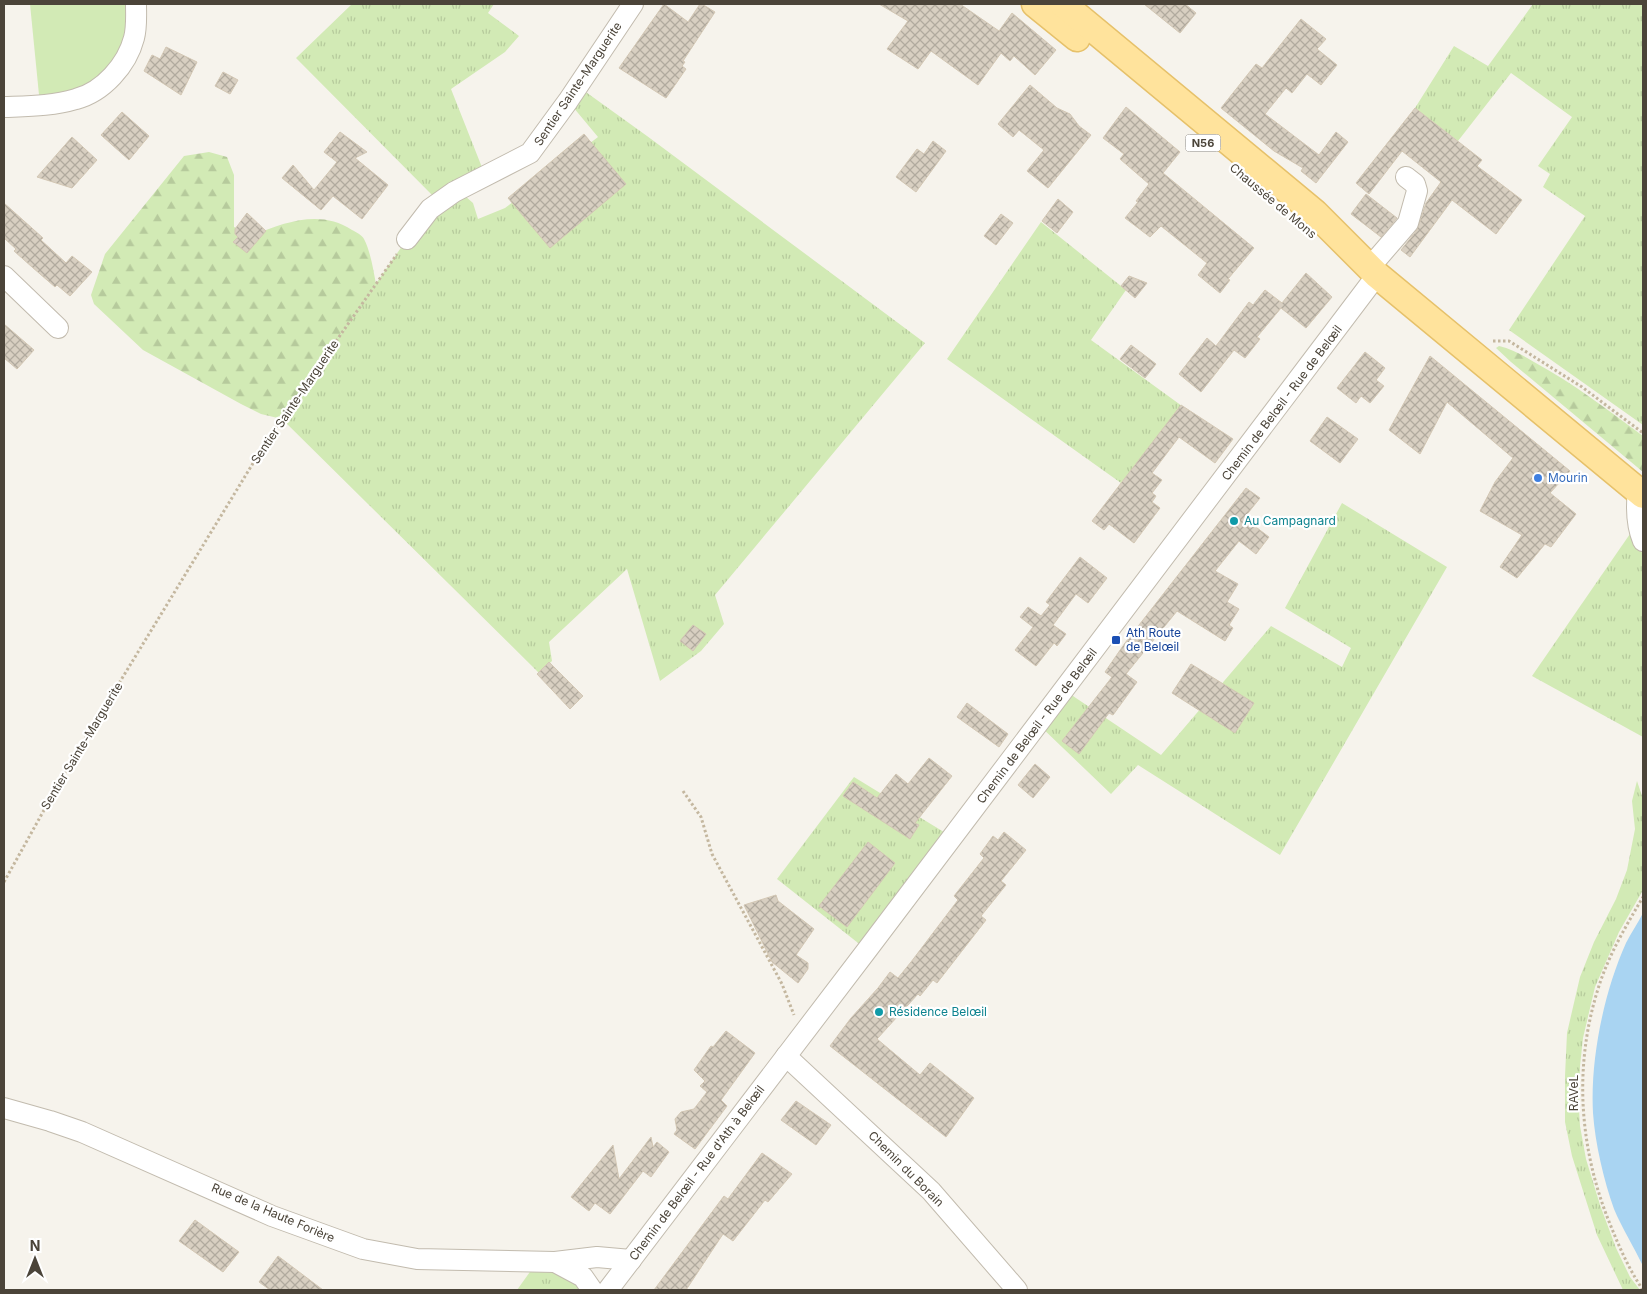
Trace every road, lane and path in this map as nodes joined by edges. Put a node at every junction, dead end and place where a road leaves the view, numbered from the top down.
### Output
1 (136, 4) edge
2 (632, 4) edge
3 (1035, 4) edge
4 (1063, 4) edge
5 (4, 107) edge
6 (1406, 177) dead end
7 (407, 239) joint
8 (1374, 271) junction
9 (4, 276) edge
10 (58, 328) dead end
11 (1467, 350) junction
12 (1643, 433) edge
13 (1641, 493) edge
14 (1643, 541) edge
15 (683, 791) dead end
16 (4, 882) edge
17 (1643, 897) edge
18 (804, 1033) junction
19 (786, 1056) junction
20 (4, 1108) edge
21 (631, 1260) junction
22 (554, 1262) junction
23 (592, 1290) edge
24 (608, 1290) edge
25 (1017, 1290) edge
26 (1643, 1290) edge

1 - 5 street
2 - 7 street, Sentier Sainte-Marguerite
3 - 8 main road, Chaussée de Mons / N56
4 - 8 main road, Chaussée de Mons / N56
6 - 8 street, Chemin de Belœil - Rue de Belœil
7 - 16 path, Sentier Sainte-Marguerite
8 - 11 main road, Chaussée de Mons / N56
8 - 18 street, Chemin de Belœil - Rue de Belœil
9 - 10 street
11 - 12 path
11 - 13 main road, Chaussée de Mons / N56
13 - 14 street, Chaussée de Mons
15 - 18 path
17 - 26 path, RAVeL
18 - 19 street, Chemin de Belœil - Rue de Belœil
19 - 21 street, Chemin de Belœil - Rue d'Ath à Belœil
19 - 25 street, Chemin du Borain
20 - 22 street, Rue de la Haute Forière
21 - 22 street, Rue de la Haute Forière
21 - 24 street, Chemin de Belœil - Rue d'Ath à Belœil
22 - 23 street, Rue de la Haute Forière

